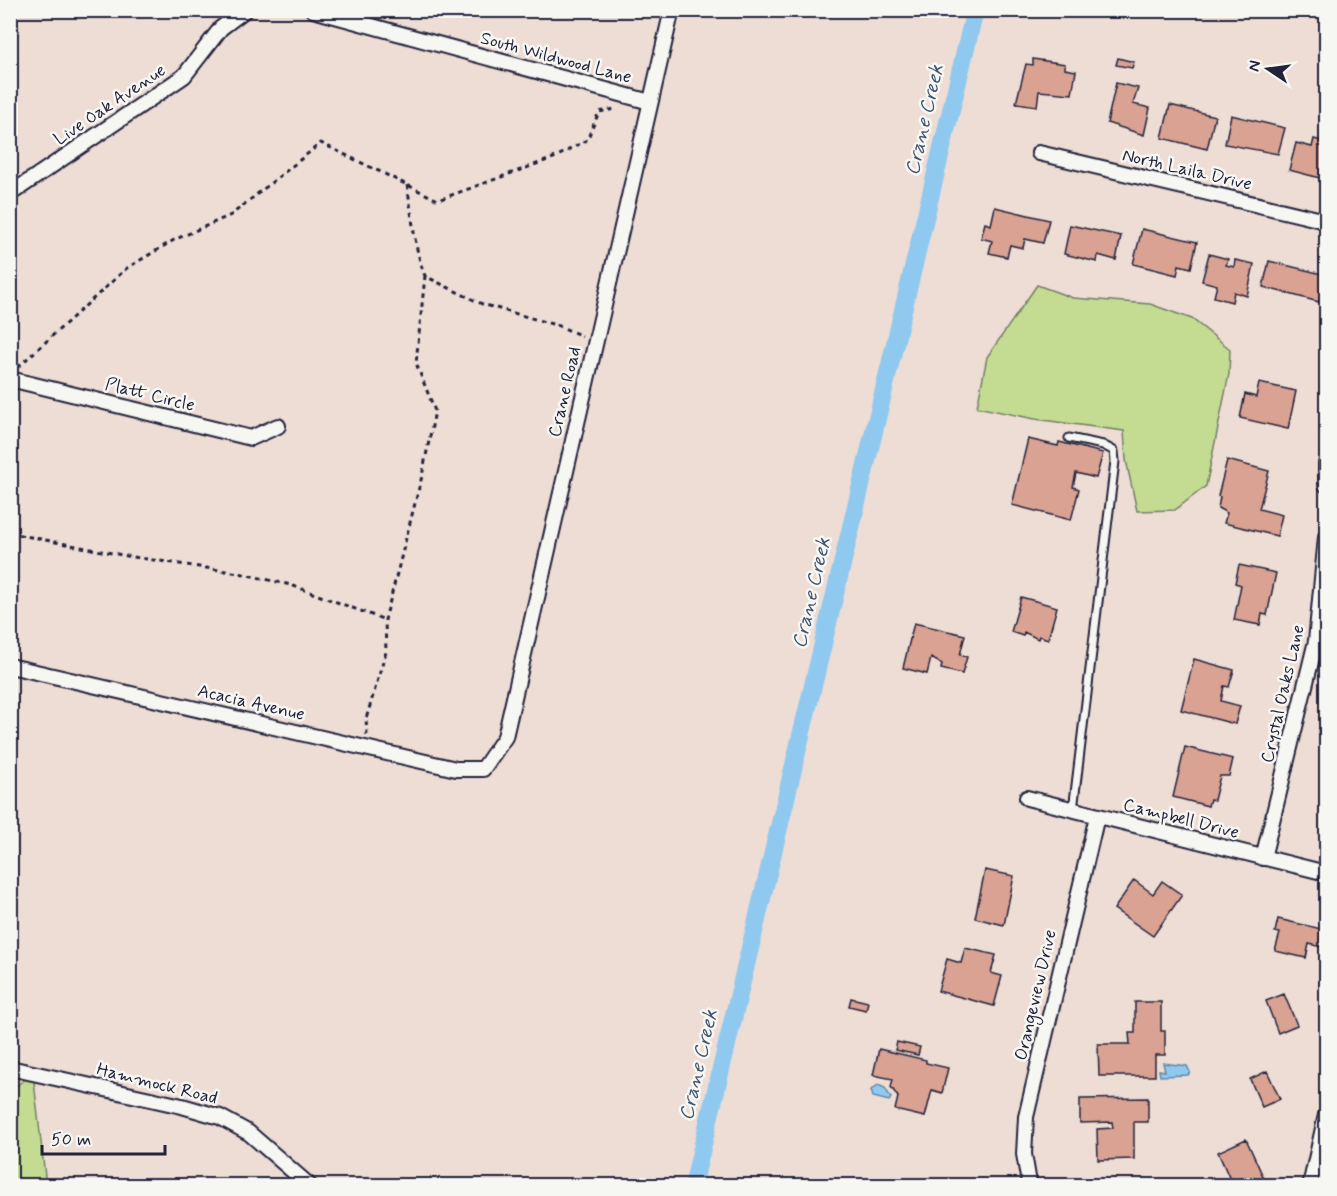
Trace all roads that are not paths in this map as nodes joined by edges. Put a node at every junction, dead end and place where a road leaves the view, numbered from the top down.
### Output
1 (245, 10) edge
2 (313, 10) edge
3 (670, 18) dead end
4 (650, 102) junction
5 (1039, 153) dead end
6 (10, 194) edge
7 (1326, 221) edge
8 (14, 374) edge
9 (278, 426) dead end
10 (1069, 438) dead end
11 (1326, 464) edge
12 (1326, 484) edge
13 (1326, 537) edge
14 (10, 666) edge
15 (483, 769) joint
16 (1028, 798) dead end
17 (1073, 810) junction
18 (1097, 816) junction
19 (1263, 858) junction
20 (1326, 873) edge
21 (10, 1068) edge
22 (1326, 1115) edge
23 (1029, 1183) dead end
24 (310, 1185) edge
25 (1310, 1185) edge

1 - 6 street, Live Oak Avenue
2 - 4 street, South Wildwood Lane
3 - 4 street, Crane Road
4 - 15 street, Crane Road
5 - 7 street, North Laila Drive
8 - 9 street, Platt Circle
10 - 17 lane
11 - 12 street
13 - 19 street, Crystal Oaks Lane
14 - 15 street, Acacia Avenue
16 - 17 street, Campbell Drive
17 - 18 street, Campbell Drive
18 - 19 street, Campbell Drive
18 - 23 street, Orangeview Drive
19 - 20 street, Campbell Drive
21 - 24 street, Hammock Road
22 - 25 street

